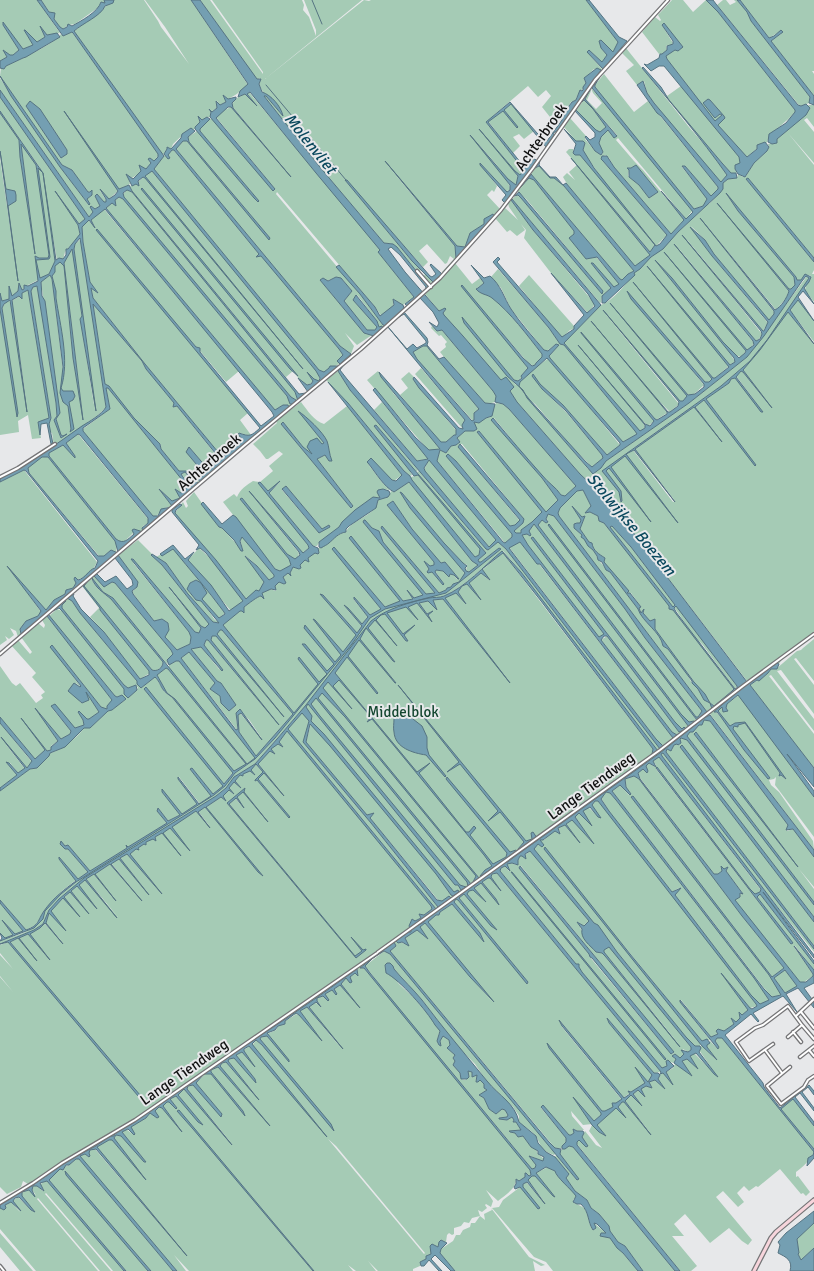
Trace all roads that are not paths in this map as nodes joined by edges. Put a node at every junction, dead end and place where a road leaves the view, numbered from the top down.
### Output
1 (668, 0) edge
2 (417, 271) dead end
3 (431, 287) junction
4 (55, 444) dead end
5 (0, 477) edge
6 (814, 634) edge
7 (0, 654) edge
8 (813, 999) edge
9 (801, 1012) junction
10 (796, 1017) junction
11 (802, 1025) junction
12 (814, 1028) edge
13 (794, 1032) junction
14 (788, 1037) dead end
15 (814, 1039) edge
16 (801, 1042) dead end
17 (773, 1044) dead end
18 (814, 1046) edge
19 (809, 1050) junction
20 (765, 1051) junction
21 (814, 1056) edge
22 (800, 1057) dead end
23 (790, 1067) dead end
24 (782, 1073) junction
25 (814, 1076) edge
26 (814, 1200) edge
27 (0, 1203) edge
28 (0, 1266) edge
29 (4, 1271) edge
30 (754, 1271) edge

1 - 3 street, Achterbroek
2 - 3 street
3 - 7 street, Achterbroek
4 - 5 street
6 - 27 street, Lange Tiendweg
8 - 9 street
9 - 10 street
9 - 12 street
10 - 11 street
10 - 20 street
11 - 13 street
11 - 15 street
13 - 14 street
13 - 16 street
17 - 20 street
18 - 19 street
19 - 21 street
19 - 22 street
20 - 24 street
23 - 24 street
24 - 25 street
26 - 30 street
28 - 29 street

